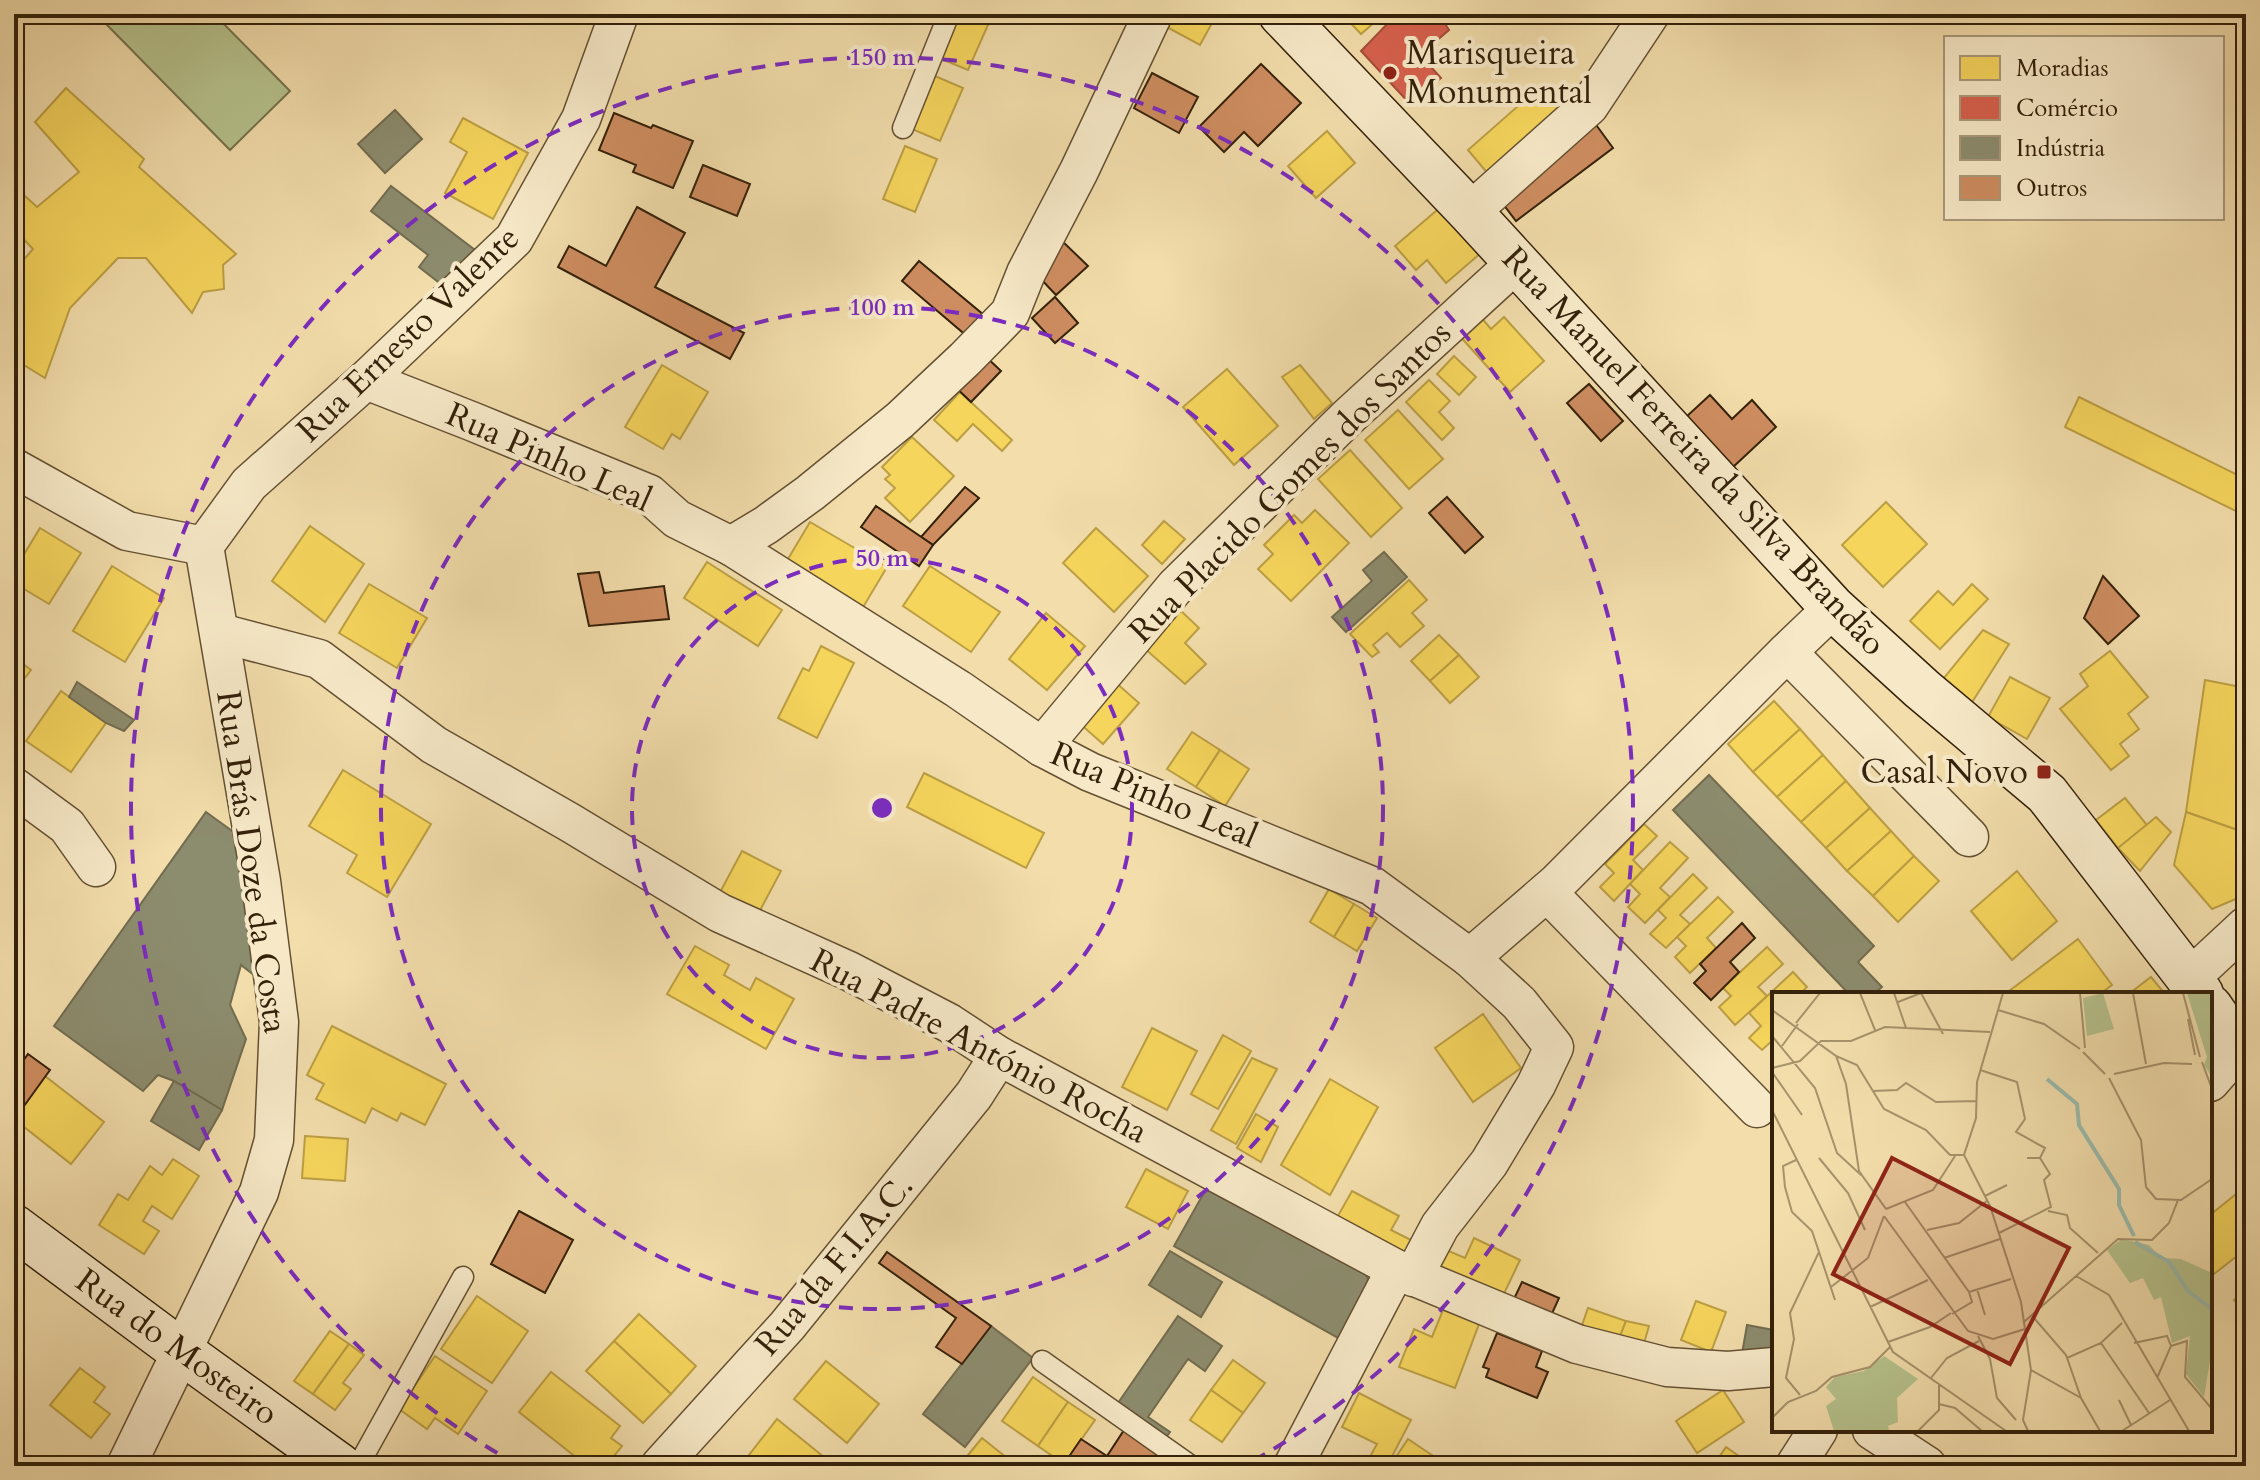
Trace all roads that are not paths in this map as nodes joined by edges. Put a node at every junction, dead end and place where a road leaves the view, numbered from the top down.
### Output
1 (619, 14) edge
2 (949, 14) edge
3 (1153, 14) edge
4 (1281, 14) edge
5 (1650, 14) edge
6 (903, 128) dead end
7 (1470, 212) junction
8 (1516, 263) junction
9 (366, 380) junction
10 (14, 468) edge
11 (204, 546) junction
12 (731, 546) junction
13 (1833, 608) junction
14 (220, 633) junction
15 (1787, 652) junction
16 (1042, 747) junction
17 (14, 787) edge
18 (1969, 837) dead end
19 (96, 867) dead end
20 (1547, 892) junction
21 (2246, 926) edge
22 (1470, 958) junction
23 (2199, 992) edge
24 (2201, 992) edge
25 (2212, 1010) edge
26 (2242, 1054) edge
27 (999, 1056) junction
28 (2212, 1080) edge
29 (1757, 1108) dead end
30 (14, 1227) edge
31 (1405, 1273) junction
32 (463, 1277) dead end
33 (182, 1352) junction
34 (1042, 1361) dead end
35 (1772, 1367) edge
36 (1817, 1432) edge
37 (1875, 1432) edge
38 (126, 1466) edge
39 (340, 1466) edge
40 (358, 1466) edge
41 (660, 1466) edge
42 (1191, 1466) edge
43 (1293, 1466) edge
44 (1795, 1466) edge
45 (1927, 1466) edge

1 - 9 street, Rua Ernesto Valente
2 - 6 lane
3 - 12 street
4 - 7 main road, Rua Manuel Ferreira da Silva Brandão
5 - 7 street
7 - 8 main road, Rua Manuel Ferreira da Silva Brandão
8 - 13 main road, Rua Manuel Ferreira da Silva Brandão
8 - 16 street, Rua Placido Gomes dos Santos
9 - 11 street, Rua Ernesto Valente
9 - 12 street, Rua Pinho Leal
10 - 11 street
11 - 14 street, Rua Brás Doze da Costa
12 - 16 street, Rua Pinho Leal
13 - 15 street
13 - 23 main road, Rua Manuel Ferreira da Silva Brandão
14 - 27 street, Rua Padre António Rocha
14 - 33 street, Rua Brás Doze da Costa
15 - 18 street
15 - 20 street
16 - 22 street, Rua Pinho Leal
17 - 19 street
20 - 22 street
20 - 29 street
21 - 24 street
22 - 31 street, Rua Pinho Leal
25 - 26 main road, Rua Manuel Ferreira da Silva Brandão
26 - 28 street
27 - 31 street, Rua Padre António Rocha
27 - 41 street, Rua da F.I.A.C.
30 - 33 main road, Rua do Mosteiro
31 - 35 street, Rua Padre António Rocha
31 - 43 street
32 - 40 lane
33 - 38 street, Rua Brás Doze da Costa
33 - 39 main road, Rua do Mosteiro
34 - 42 lane
36 - 44 street
37 - 45 street

